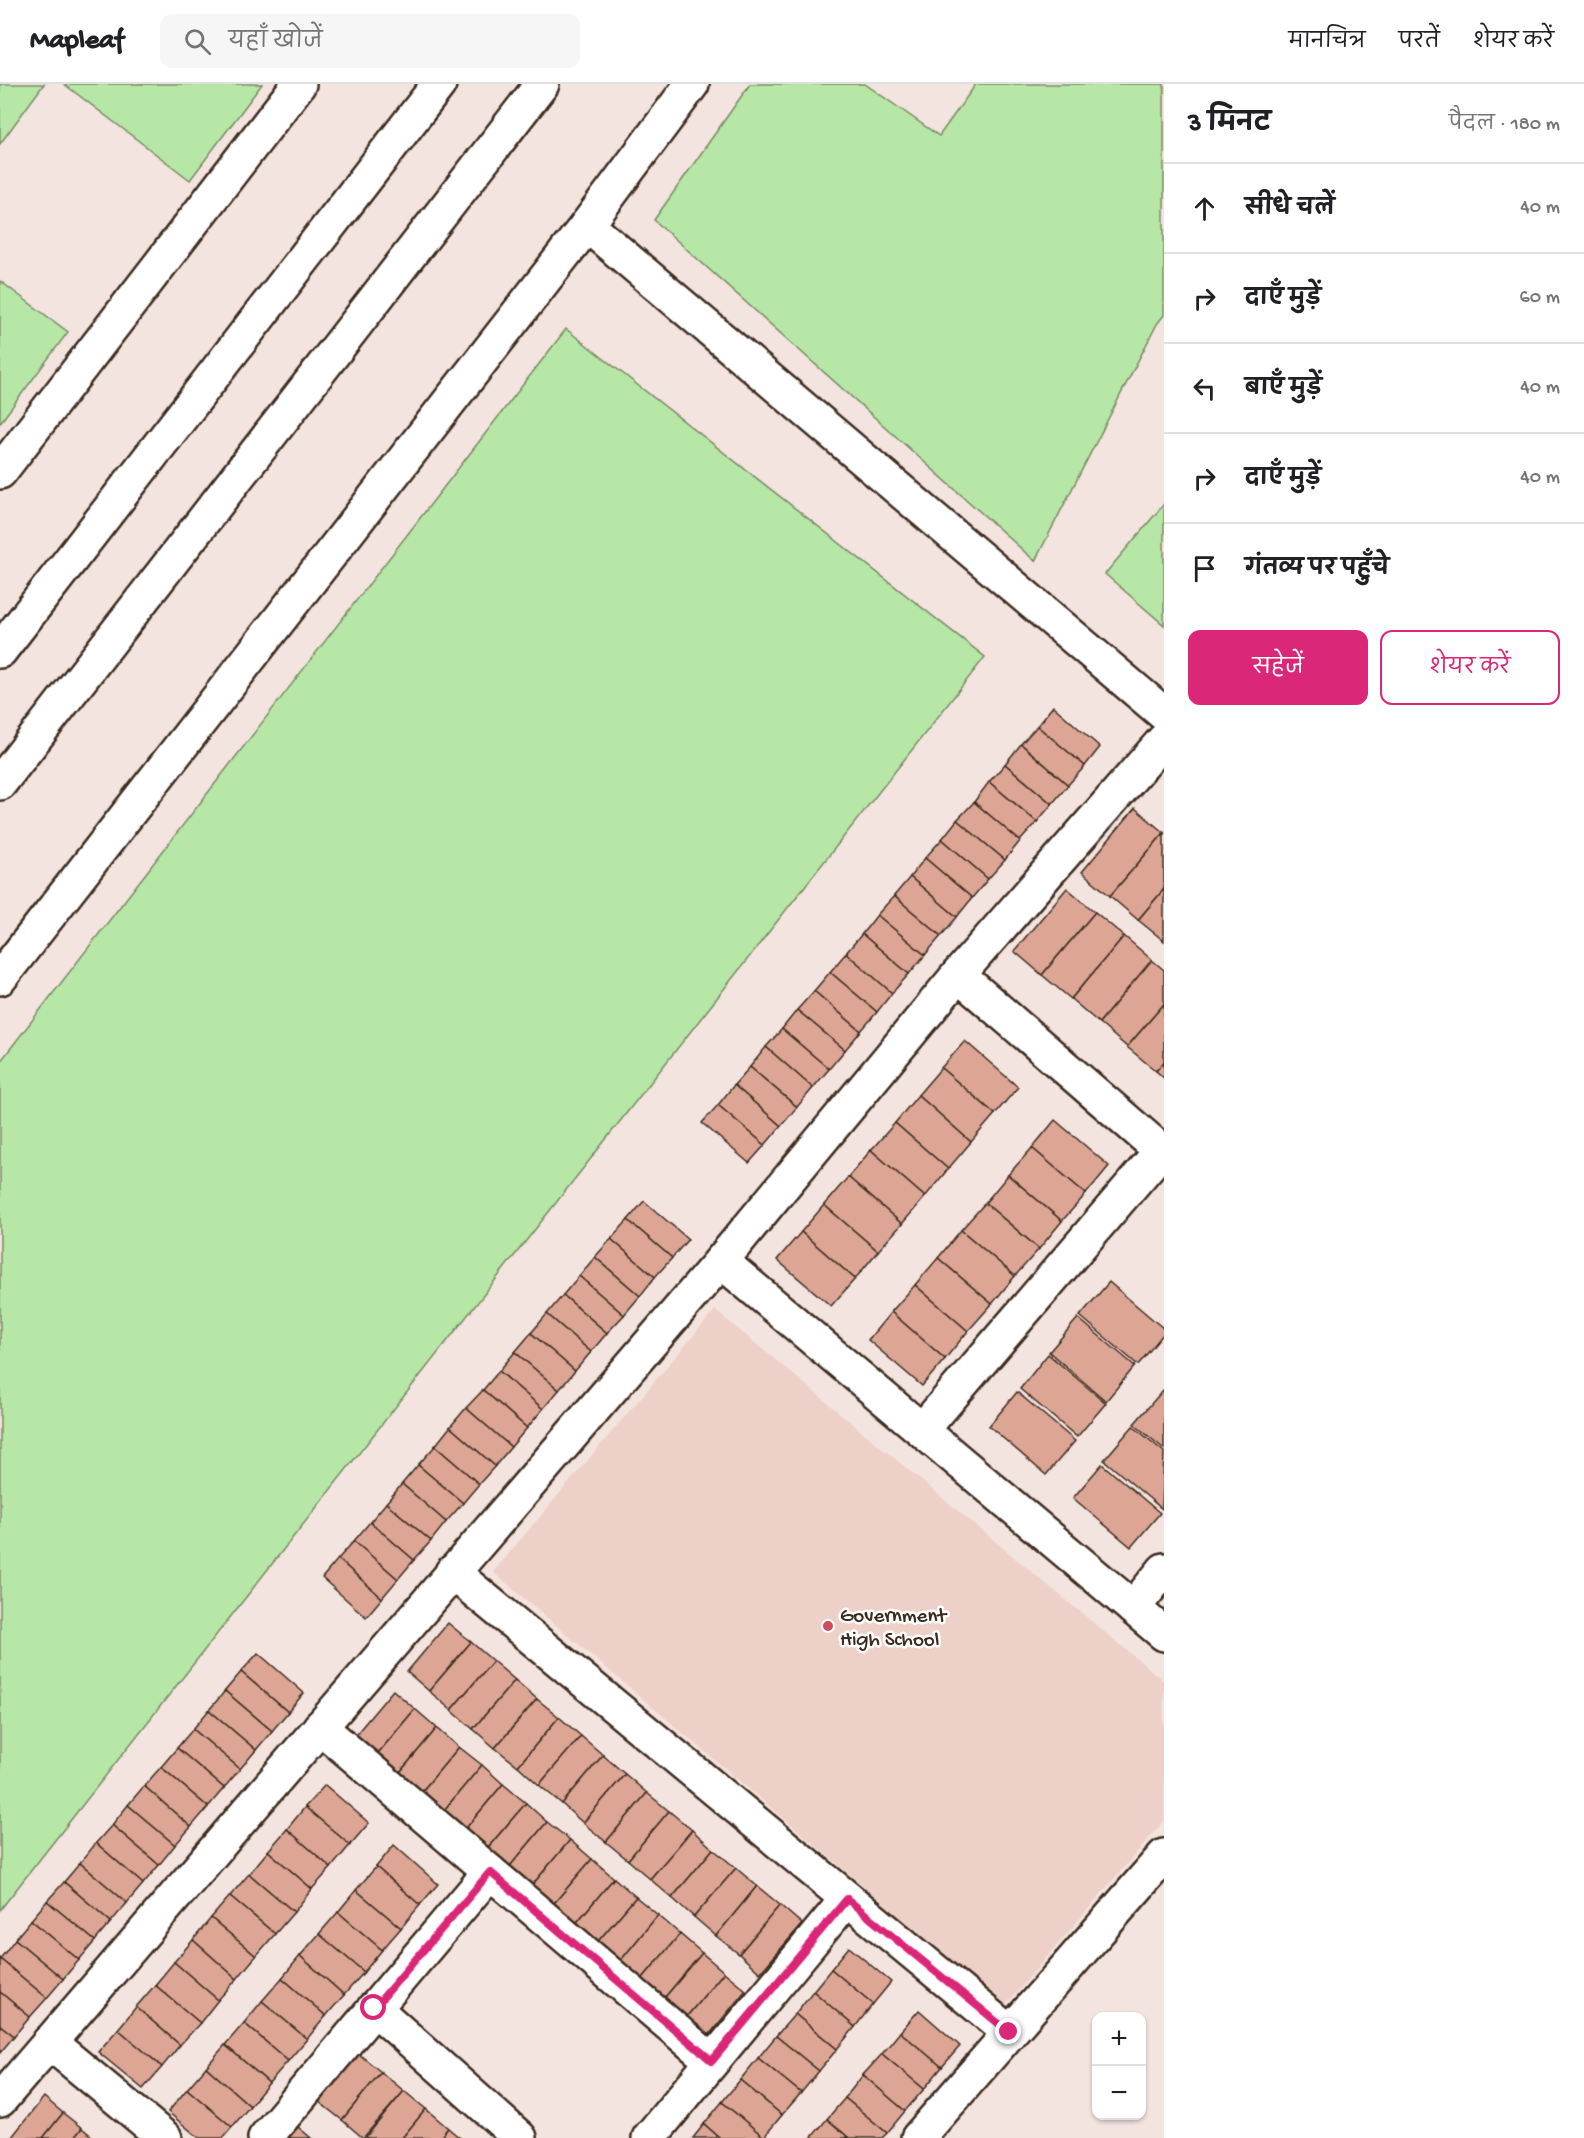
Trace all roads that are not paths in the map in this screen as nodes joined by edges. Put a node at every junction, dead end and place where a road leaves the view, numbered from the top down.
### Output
1 (298, 84) edge
2 (439, 84) edge
3 (542, 84) edge
4 (692, 84) edge
5 (586, 225) junction
6 (0, 472) edge
7 (0, 651) edge
8 (1164, 714) edge
9 (1164, 740) edge
10 (0, 783) edge
11 (958, 975) junction
12 (0, 978) edge
13 (1163, 1152) edge
14 (722, 1261) junction
15 (922, 1430) junction
16 (1164, 1570) edge
17 (452, 1572) junction
18 (1133, 1608) junction
19 (1164, 1634) edge
20 (320, 1727) junction
21 (1164, 1856) edge
22 (490, 1872) junction
23 (847, 1899) junction
24 (374, 2008) junction
25 (1009, 2032) junction
26 (49, 2042) junction
27 (712, 2061) junction
28 (0, 2100) edge
29 (165, 2138) edge
30 (265, 2138) edge
31 (520, 2138) edge
32 (649, 2138) edge
33 (918, 2138) edge

1 - 6 main road
2 - 7 main road
3 - 10 main road
4 - 5 main road
5 - 8 main road
5 - 12 main road
9 - 11 main road
11 - 13 main road
11 - 14 main road
13 - 15 main road
14 - 15 main road
14 - 17 main road
15 - 18 main road
16 - 18 main road
17 - 20 main road
17 - 23 main road
18 - 19 main road
20 - 22 main road
20 - 26 main road
21 - 25 main road
22 - 24 main road
22 - 27 main road
23 - 25 main road
23 - 27 main road
24 - 30 main road
24 - 31 main road
25 - 33 main road
26 - 28 main road
26 - 29 main road
27 - 32 main road

